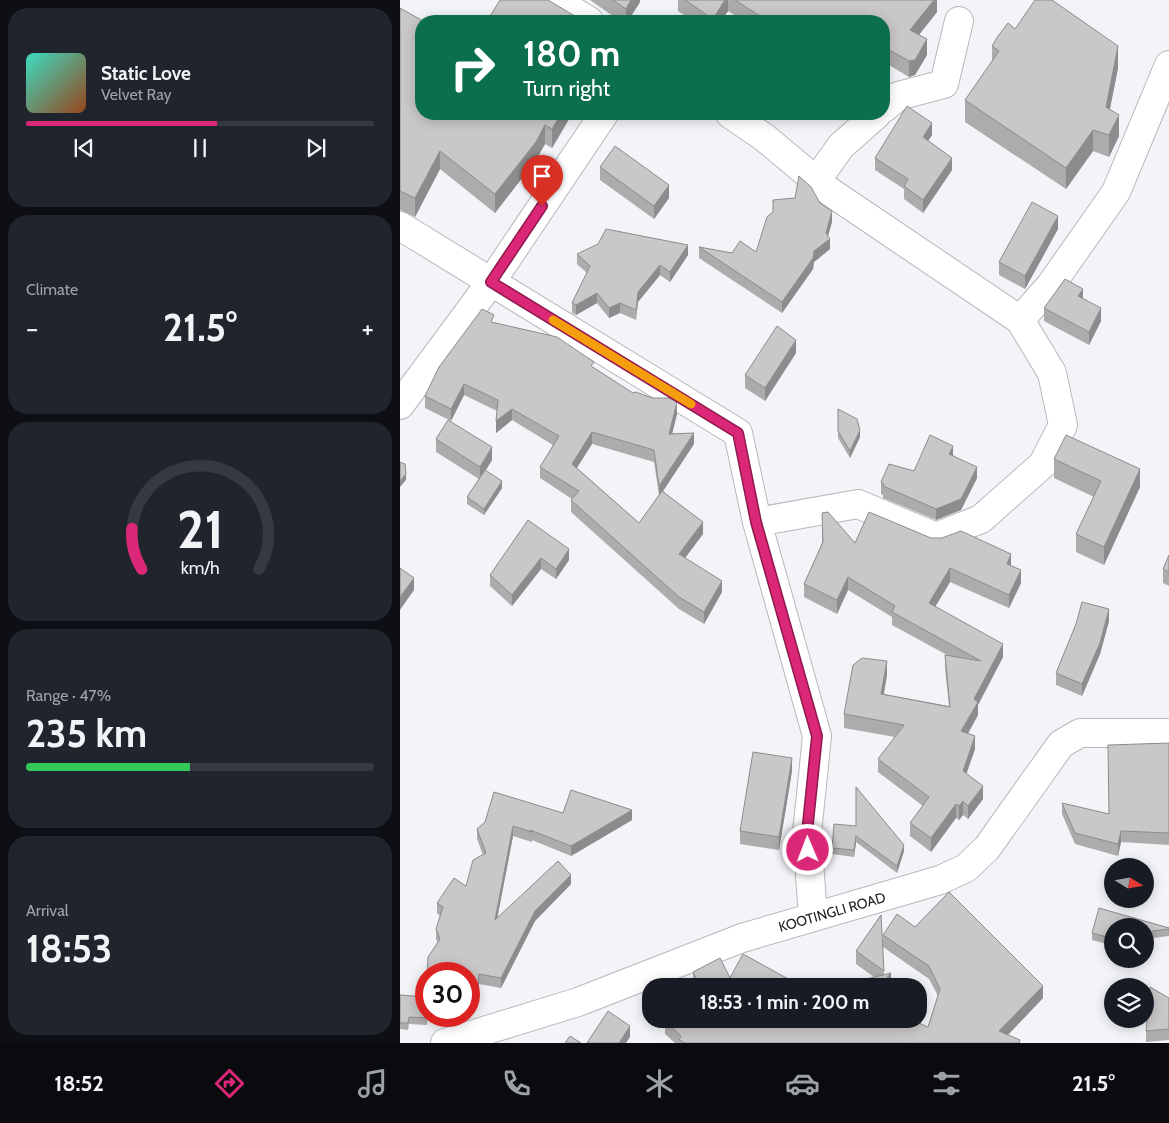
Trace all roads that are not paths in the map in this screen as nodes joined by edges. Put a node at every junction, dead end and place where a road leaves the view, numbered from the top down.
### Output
1 (555, 0) edge
2 (579, 15) edge
3 (959, 21) dead end
4 (1169, 65) edge
5 (890, 103) edge
6 (600, 120) edge
7 (739, 120) edge
8 (870, 120) edge
9 (816, 182) junction
10 (400, 226) edge
11 (491, 282) junction
12 (1020, 320) junction
13 (400, 406) edge
14 (756, 522) junction
15 (1169, 733) edge
16 (813, 917) junction
17 (445, 1043) edge

1 - 2 street
3 - 5 street
4 - 12 street
6 - 11 street
7 - 9 street
8 - 9 street
9 - 12 street
10 - 11 street
11 - 13 street
11 - 14 street
12 - 14 street
14 - 16 street
15 - 16 street, KOOTINGLI ROAD
16 - 17 street, KOOTINGLI ROAD

